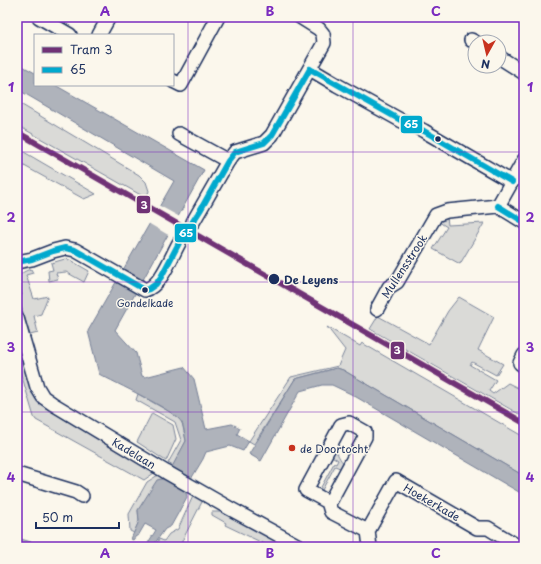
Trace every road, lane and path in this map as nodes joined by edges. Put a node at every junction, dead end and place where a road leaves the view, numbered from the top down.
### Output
1 (39, 17) edge
2 (109, 17) edge
3 (218, 17) edge
4 (300, 17) edge
5 (68, 34) edge
6 (100, 34) edge
7 (507, 62) edge
8 (310, 69) junction
9 (524, 73) edge
10 (174, 82) edge
11 (180, 134) dead end
12 (524, 160) edge
13 (228, 161) junction
14 (512, 182) junction
15 (498, 206) junction
16 (193, 222) tunnel mouth
17 (524, 222) edge
18 (179, 243) tunnel mouth
19 (17, 262) edge
20 (376, 309) dead end
21 (18, 325) edge
22 (524, 355) edge
23 (524, 366) edge
24 (17, 474) edge
25 (82, 496) dead end
26 (328, 502) junction
27 (368, 531) junction
28 (300, 547) edge
29 (370, 547) edge
30 (519, 547) edge

1 - 5 street
2 - 6 street
3 - 10 street
4 - 8 street
7 - 9 street
8 - 13 street
8 - 14 street
11 - 13 street
12 - 14 street
13 - 16 street
14 - 15 street
15 - 17 street
15 - 20 street, Mullensstrook
18 - 19 street
21 - 28 street, Kadelaan
22 - 23 street
24 - 25 street
26 - 26 street
26 - 27 street
27 - 29 street
27 - 30 street, Hoekerkade

